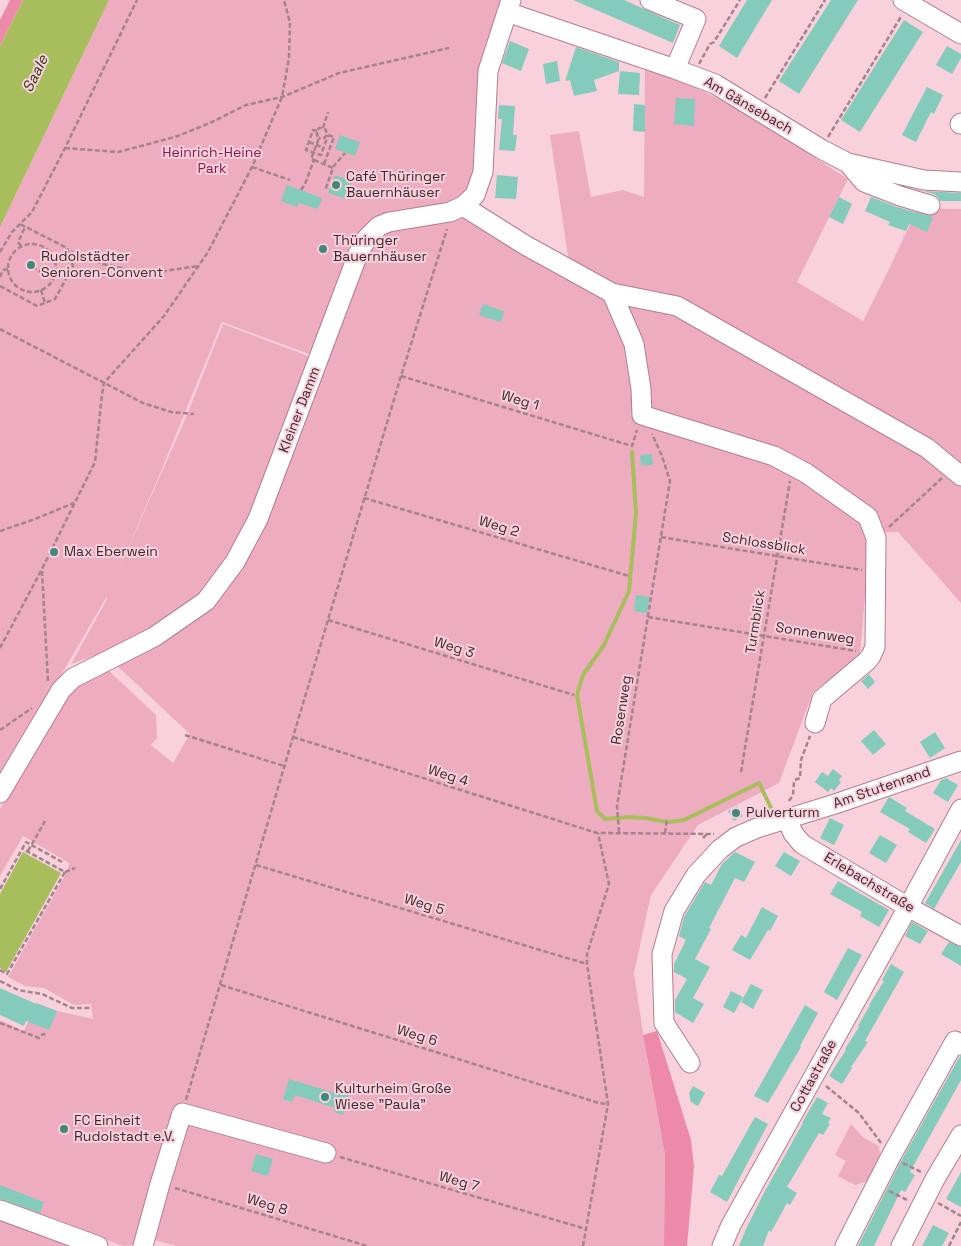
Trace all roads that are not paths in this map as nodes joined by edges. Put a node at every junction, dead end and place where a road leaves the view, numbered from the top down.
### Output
1 (650, 0) edge
2 (905, 2) edge
3 (509, 6) edge
4 (961, 34) edge
5 (675, 69) junction
6 (848, 163) junction
7 (961, 182) edge
8 (930, 205) dead end
9 (456, 209) junction
10 (612, 293) junction
11 (957, 473) edge
12 (815, 723) road end
13 (961, 761) edge
14 (0, 793) edge
15 (961, 808) edge
16 (787, 811) junction
17 (908, 907) junction
18 (961, 936) edge
19 (961, 1044) edge
20 (690, 1063) dead end
21 (961, 1135) edge
22 (326, 1153) road end
23 (0, 1210) edge
24 (98, 1246) edge
25 (143, 1246) edge
26 (722, 1246) edge
27 (845, 1246) edge
28 (902, 1246) edge

1 - 5 street
2 - 4 street
3 - 5 street, Am Gänsebach
3 - 9 street
5 - 6 street, Am Gänsebach
6 - 7 street, Am Gänsebach
6 - 8 street
9 - 10 street
9 - 14 street, Kleiner Damm
10 - 11 street
10 - 12 street
13 - 16 street, Am Stutenrand
15 - 17 street
16 - 17 street, Erlebachstraße
16 - 20 street, Am Stutenrand
17 - 18 street, Erlebachstraße
17 - 26 street, Cottastraße
19 - 27 street
21 - 28 street
22 - 25 street
23 - 24 street

